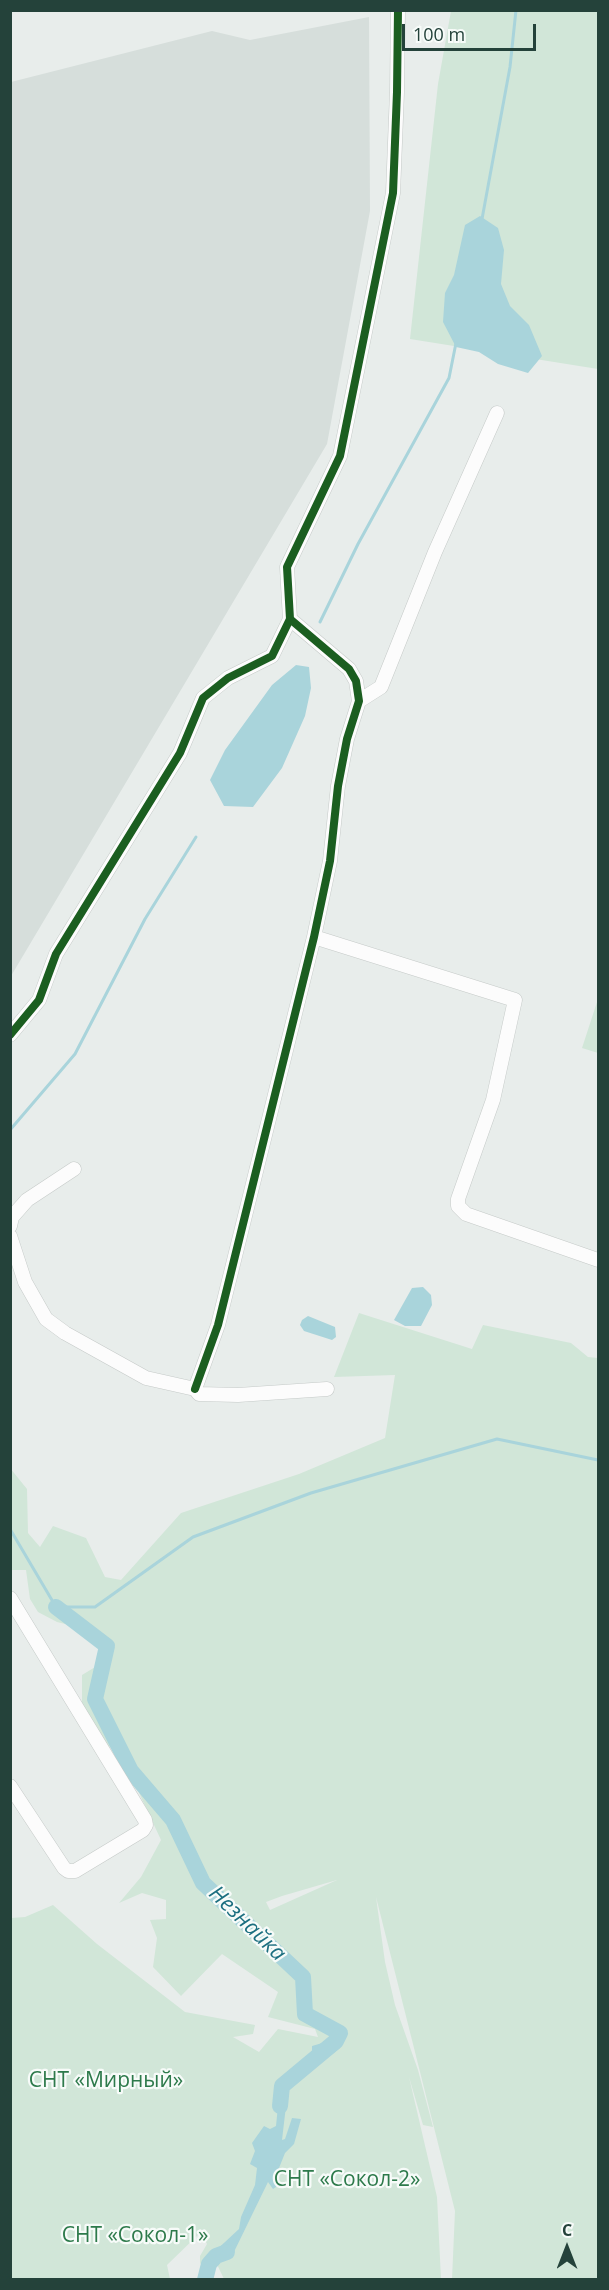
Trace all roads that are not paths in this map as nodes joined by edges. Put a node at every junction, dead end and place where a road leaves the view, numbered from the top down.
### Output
1 (398, 10) edge
2 (497, 413) dead end
3 (290, 619) junction
4 (359, 701) junction
5 (314, 937) junction
6 (10, 1035) edge
7 (74, 1169) dead end
8 (10, 1226) edge
9 (10, 1236) edge
10 (598, 1260) edge
11 (195, 1389) junction
12 (327, 1389) dead end
13 (10, 1598) edge
14 (10, 1786) edge

1 - 3 street
2 - 4 street
3 - 4 street
3 - 6 street
4 - 5 street
5 - 10 street
5 - 11 street
7 - 8 street
9 - 11 street
11 - 12 street
13 - 14 street

